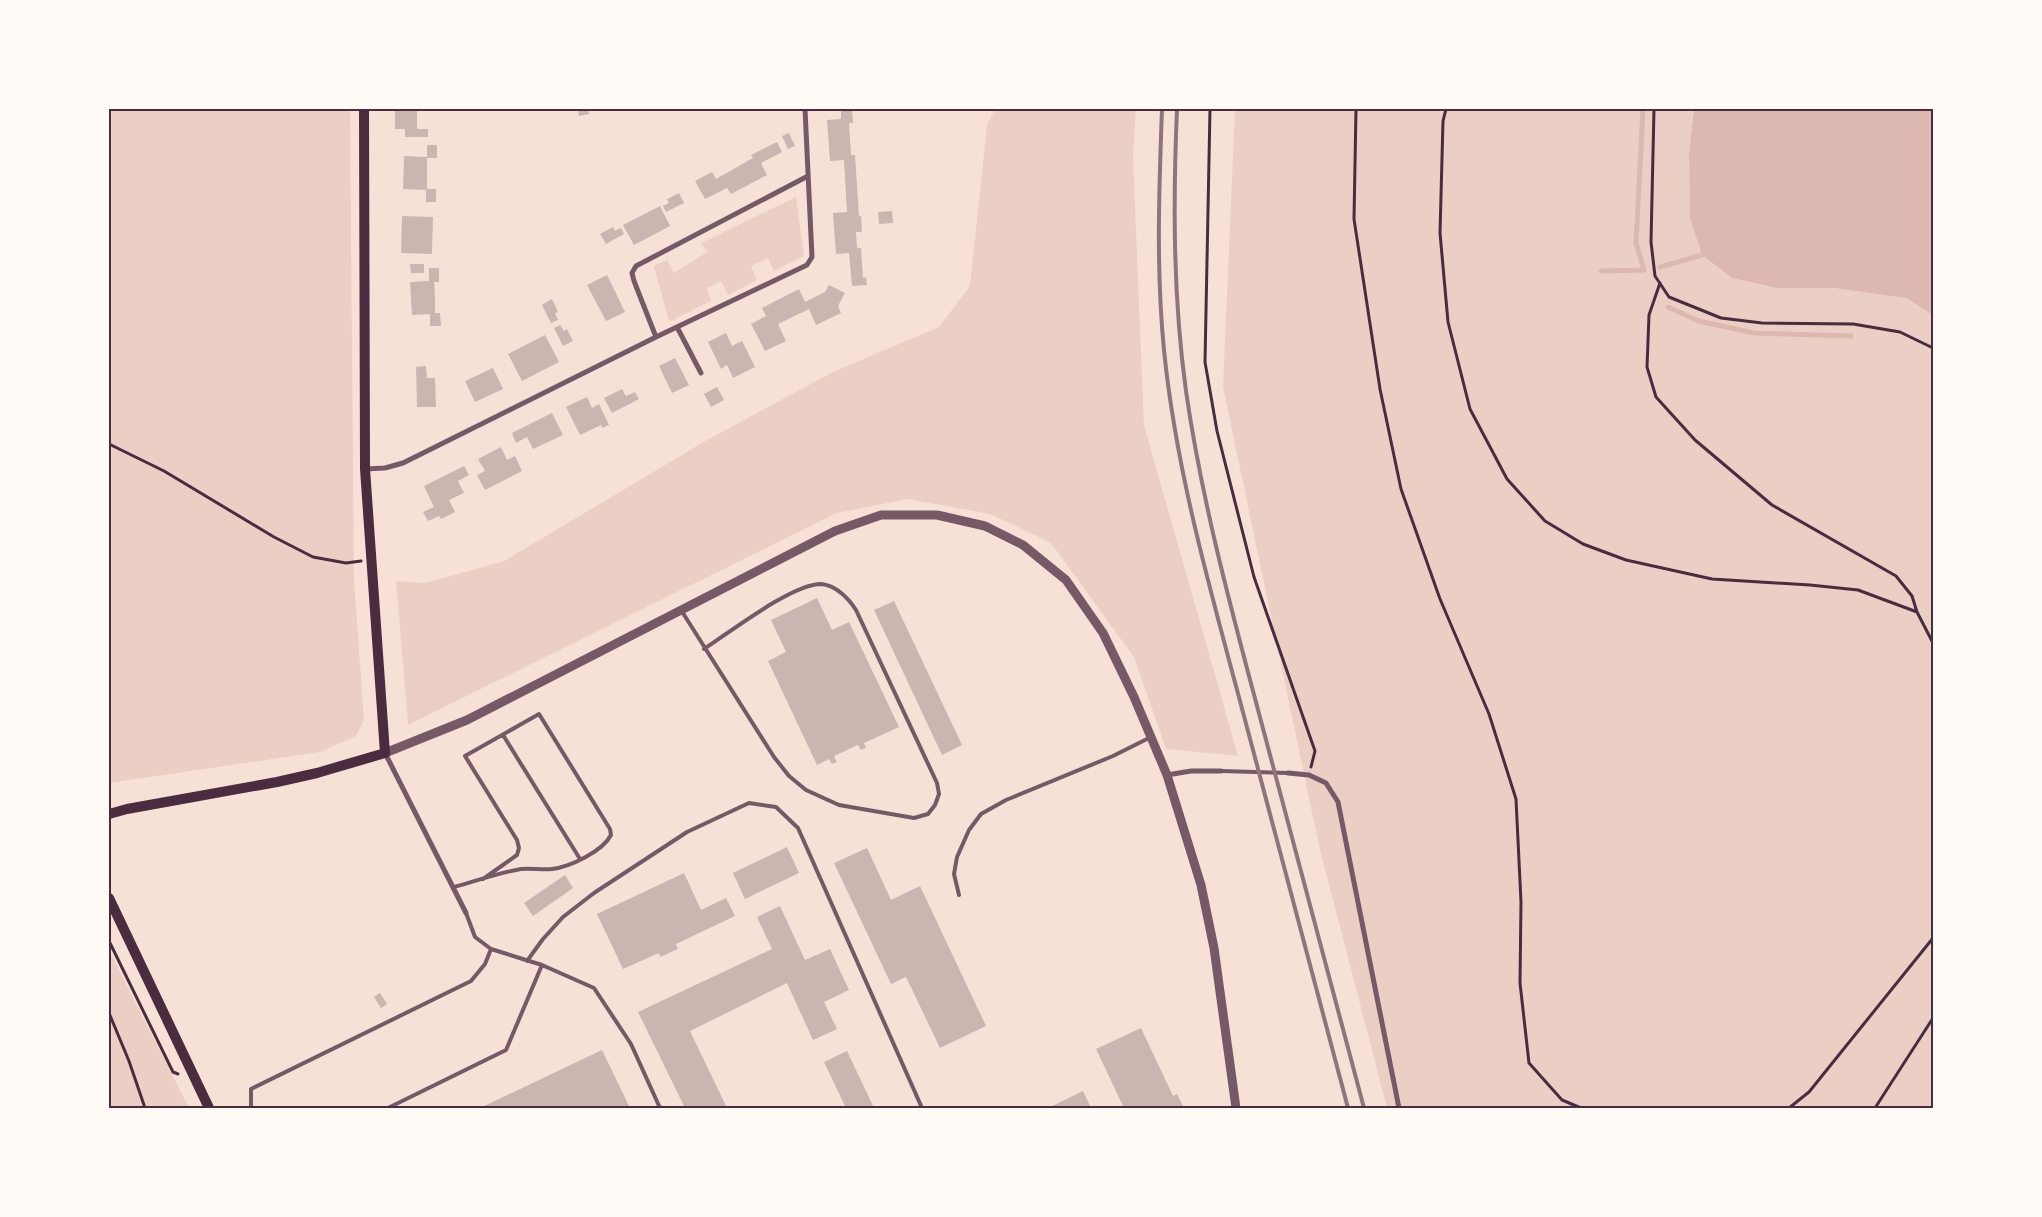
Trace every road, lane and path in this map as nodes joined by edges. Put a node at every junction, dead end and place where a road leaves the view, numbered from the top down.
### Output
1 (364, 109) edge
2 (805, 109) edge
3 (1210, 109) edge
4 (1356, 109) edge
5 (1446, 109) edge
6 (1654, 109) edge
7 (808, 176) junction
8 (1660, 284) junction
9 (677, 327) junction
10 (656, 337) junction
11 (1933, 348) edge
12 (700, 373) dead end
13 (109, 444) edge
14 (365, 469) junction
15 (372, 559) junction
16 (680, 610) junction
17 (1917, 612) junction
18 (1933, 643) edge
19 (704, 649) junction
20 (503, 735) junction
21 (1151, 737) junction
22 (386, 752) junction
23 (1220, 771) joint
24 (1288, 773) joint
25 (1167, 775) junction
26 (1309, 775) junction
27 (109, 814) edge
28 (580, 859) junction
29 (482, 879) junction
30 (454, 887) junction
31 (959, 895) dead end
32 (109, 898) edge
33 (466, 913) joint
34 (1933, 938) edge
35 (109, 940) edge
36 (491, 949) junction
37 (527, 961) junction
38 (542, 965) junction
39 (109, 1013) edge
40 (1933, 1018) edge
41 (197, 1083) junction
42 (145, 1108) edge
43 (209, 1108) edge
44 (251, 1108) edge
45 (388, 1108) edge
46 (660, 1108) edge
47 (922, 1108) edge
48 (1236, 1108) edge
49 (1398, 1108) edge
50 (1582, 1108) edge
51 (1789, 1108) edge
52 (1875, 1108) edge

1 - 14 main road
2 - 7 street
3 - 26 path
4 - 50 path
5 - 17 path
6 - 8 path
7 - 9 street
7 - 10 street
8 - 11 path
8 - 17 path
9 - 10 street
9 - 12 street
10 - 14 street
13 - 15 path
14 - 15 main road
15 - 22 main road
16 - 19 lane
16 - 21 street
16 - 22 street
17 - 18 path
19 - 19 lane
20 - 28 lane
20 - 28 lane
20 - 29 lane
21 - 25 street
21 - 31 lane
22 - 27 main road
22 - 30 street
23 - 24 lane
23 - 25 street
24 - 26 street
25 - 48 street
26 - 49 street
28 - 29 lane
29 - 30 lane
30 - 33 street
32 - 41 main road
33 - 36 lane
34 - 51 path
35 - 41 path
36 - 37 lane
36 - 44 lane
37 - 38 lane
37 - 47 lane
38 - 45 lane
38 - 46 lane
39 - 42 path
40 - 52 path
41 - 43 main road

